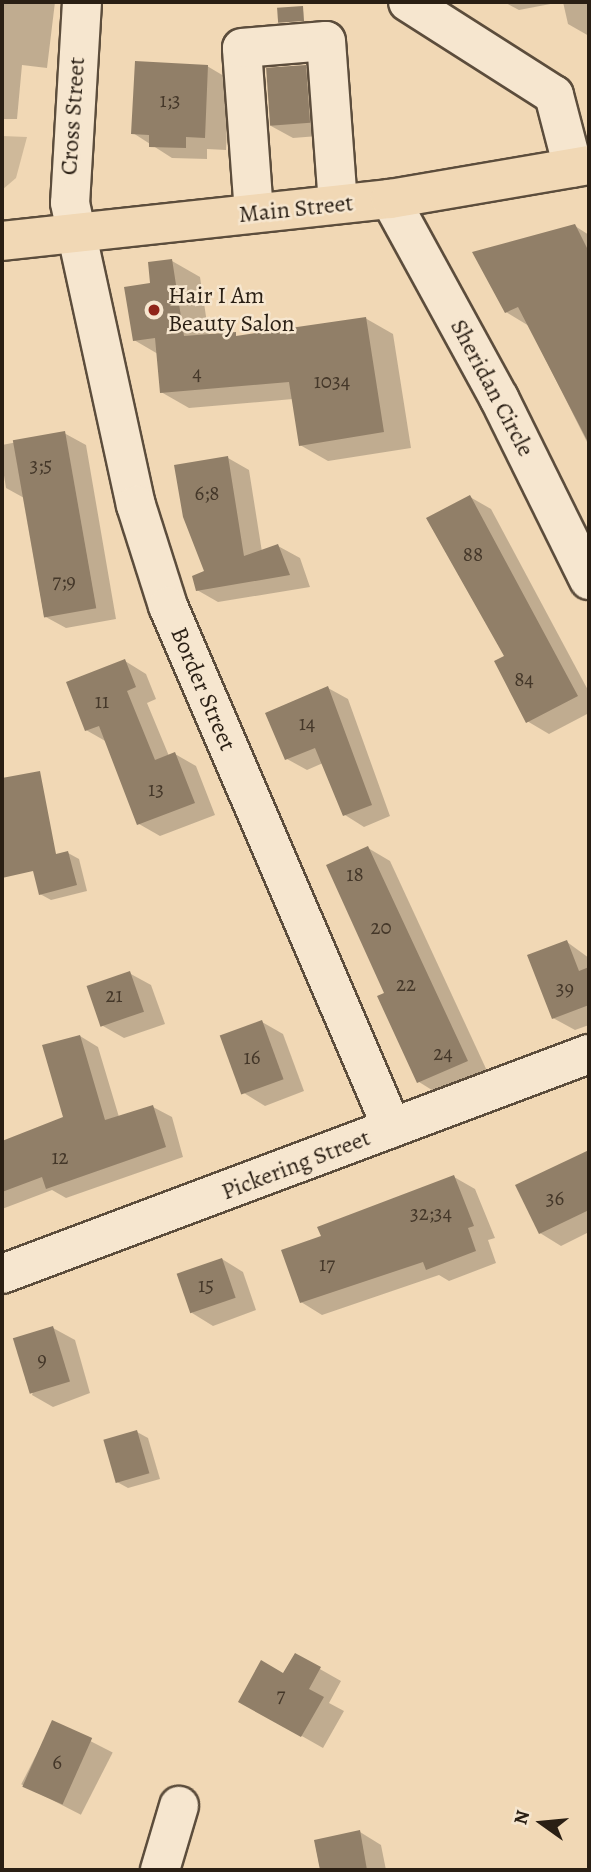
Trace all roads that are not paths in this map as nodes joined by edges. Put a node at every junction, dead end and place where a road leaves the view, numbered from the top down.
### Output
1 (82, 2) edge
2 (408, 2) edge
3 (581, 166) edge
4 (390, 199) junction
5 (338, 204) junction
6 (254, 213) junction
7 (75, 230) junction
8 (2, 241) edge
9 (589, 580) edge
10 (589, 1054) edge
11 (392, 1128) junction
12 (2, 1274) edge
13 (179, 1806) dead end
14 (160, 1870) edge

1 - 7 street, Cross Street
2 - 3 street
3 - 4 main road, Main Street
4 - 5 main road, Main Street
4 - 9 street, Sheridan Circle
5 - 6 main road, Main Street
5 - 6 street
6 - 7 main road, Main Street
7 - 8 main road, Main Street
7 - 11 street, Border Street
10 - 11 street, Pickering Street
11 - 12 street, Pickering Street
13 - 14 street

